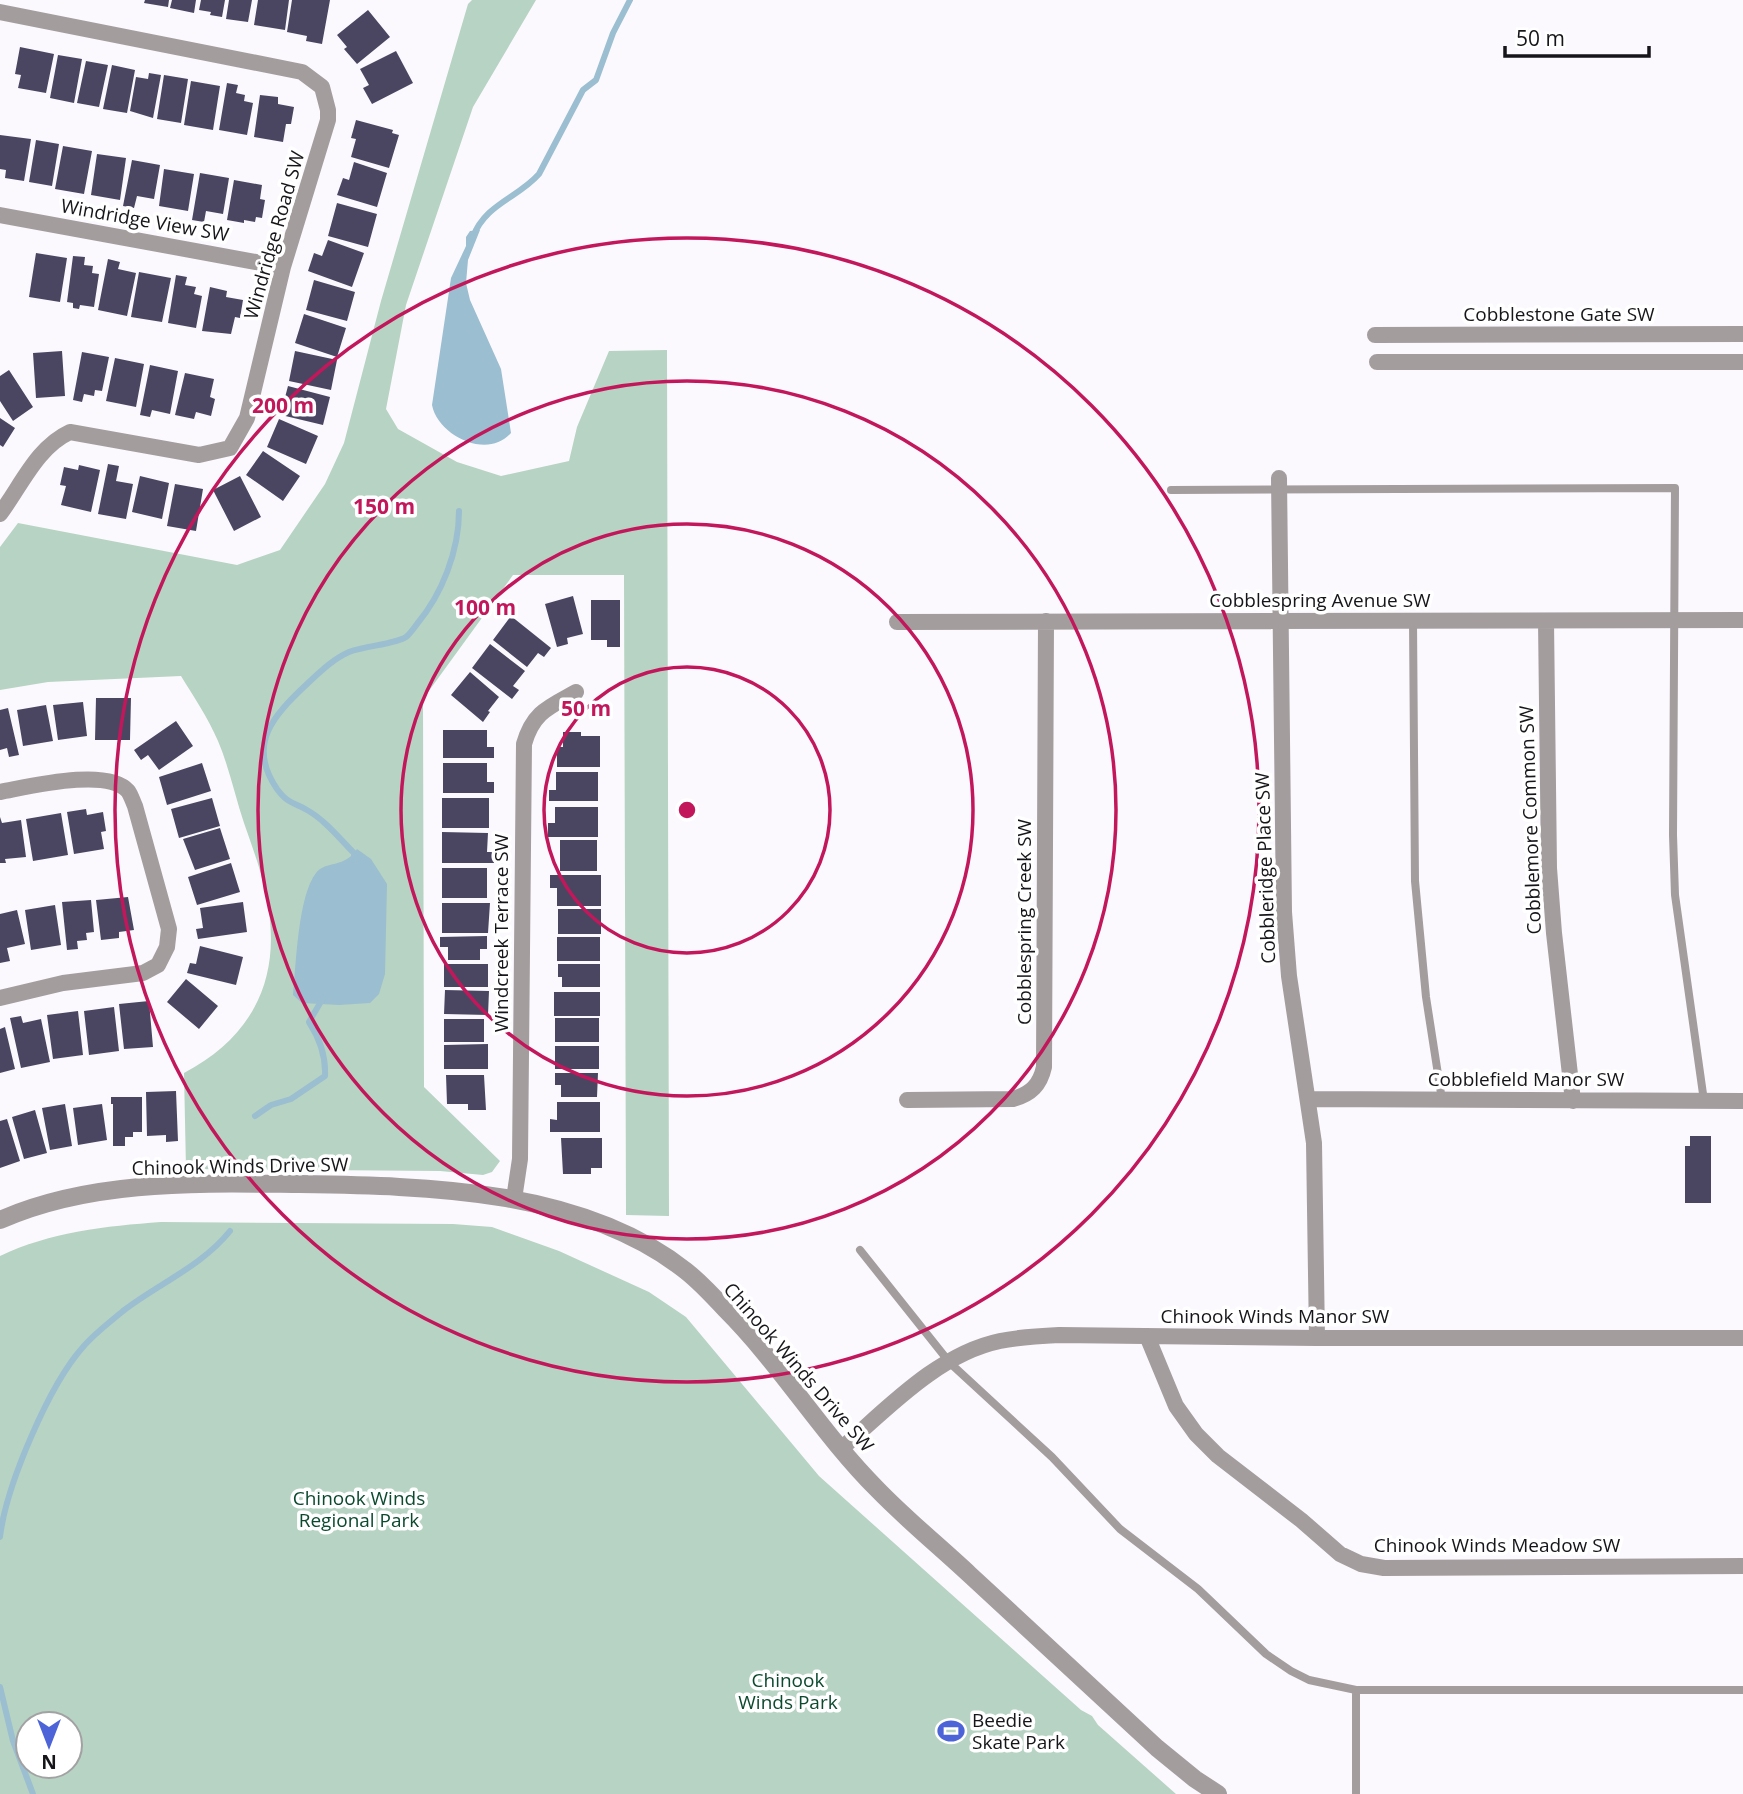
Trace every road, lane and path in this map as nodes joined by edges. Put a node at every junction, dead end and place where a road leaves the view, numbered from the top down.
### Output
1 (1, 15) edge
2 (0, 215) edge
3 (283, 267) junction
4 (1743, 334) edge
5 (1375, 335) dead end
6 (1377, 362) dead end
7 (1743, 362) edge
8 (1279, 484) junction
9 (1171, 490) dead end
10 (0, 514) edge
11 (1675, 620) junction
12 (1743, 620) edge
13 (1046, 621) junction
14 (1281, 621) junction
15 (1413, 621) junction
16 (1546, 621) junction
17 (897, 622) dead end
18 (576, 692) dead end
19 (0, 792) edge
20 (0, 998) edge
21 (1308, 1099) junction
22 (907, 1100) dead end
23 (1442, 1100) junction
24 (1573, 1101) junction
25 (1704, 1101) junction
26 (1743, 1101) edge
27 (513, 1199) junction
28 (0, 1220) edge
29 (860, 1250) dead end
30 (1147, 1336) junction
31 (1317, 1338) junction
32 (1743, 1338) edge
33 (950, 1363) junction
34 (842, 1448) junction
35 (1743, 1566) edge
36 (1356, 1690) junction
37 (1743, 1690) edge
38 (1218, 1794) edge
39 (1356, 1794) edge

1 - 3 street, Windridge Road SW
2 - 3 street, Windridge View SW
3 - 10 street, Windridge Road SW
4 - 5 street, Cobblestone Gate SW
6 - 7 street
8 - 9 lane
8 - 11 lane
8 - 14 street, Cobbleridge Place SW
11 - 12 street, Cobblespring Avenue SW
11 - 16 street, Cobblespring Avenue SW
11 - 25 lane
13 - 14 street, Cobblespring Avenue SW
13 - 17 street, Cobblespring Avenue SW
13 - 22 street, Cobblespring Creek SW
14 - 15 street, Cobblespring Avenue SW
14 - 21 street, Cobbleridge Place SW
15 - 16 street, Cobblespring Avenue SW
15 - 23 lane
16 - 24 street, Cobblemore Common SW
18 - 27 street, Windcreek Terrace SW
19 - 20 street
21 - 23 street, Cobblefield Manor SW
21 - 31 street, Cobbleridge Place SW
23 - 24 street, Cobblefield Manor SW
24 - 25 street, Cobblefield Manor SW
25 - 26 street, Cobblefield Manor SW
27 - 28 street, Chinook Winds Drive SW
27 - 34 street, Chinook Winds Drive SW
29 - 33 lane
30 - 31 street, Chinook Winds Manor SW
30 - 33 street, Chinook Winds Manor SW
30 - 35 street, Chinook Winds Meadow SW
31 - 32 street, Chinook Winds Manor SW
33 - 34 street, Chinook Winds Manor SW
33 - 36 lane
34 - 38 street, Chinook Winds Drive SW
36 - 37 lane
36 - 39 lane

